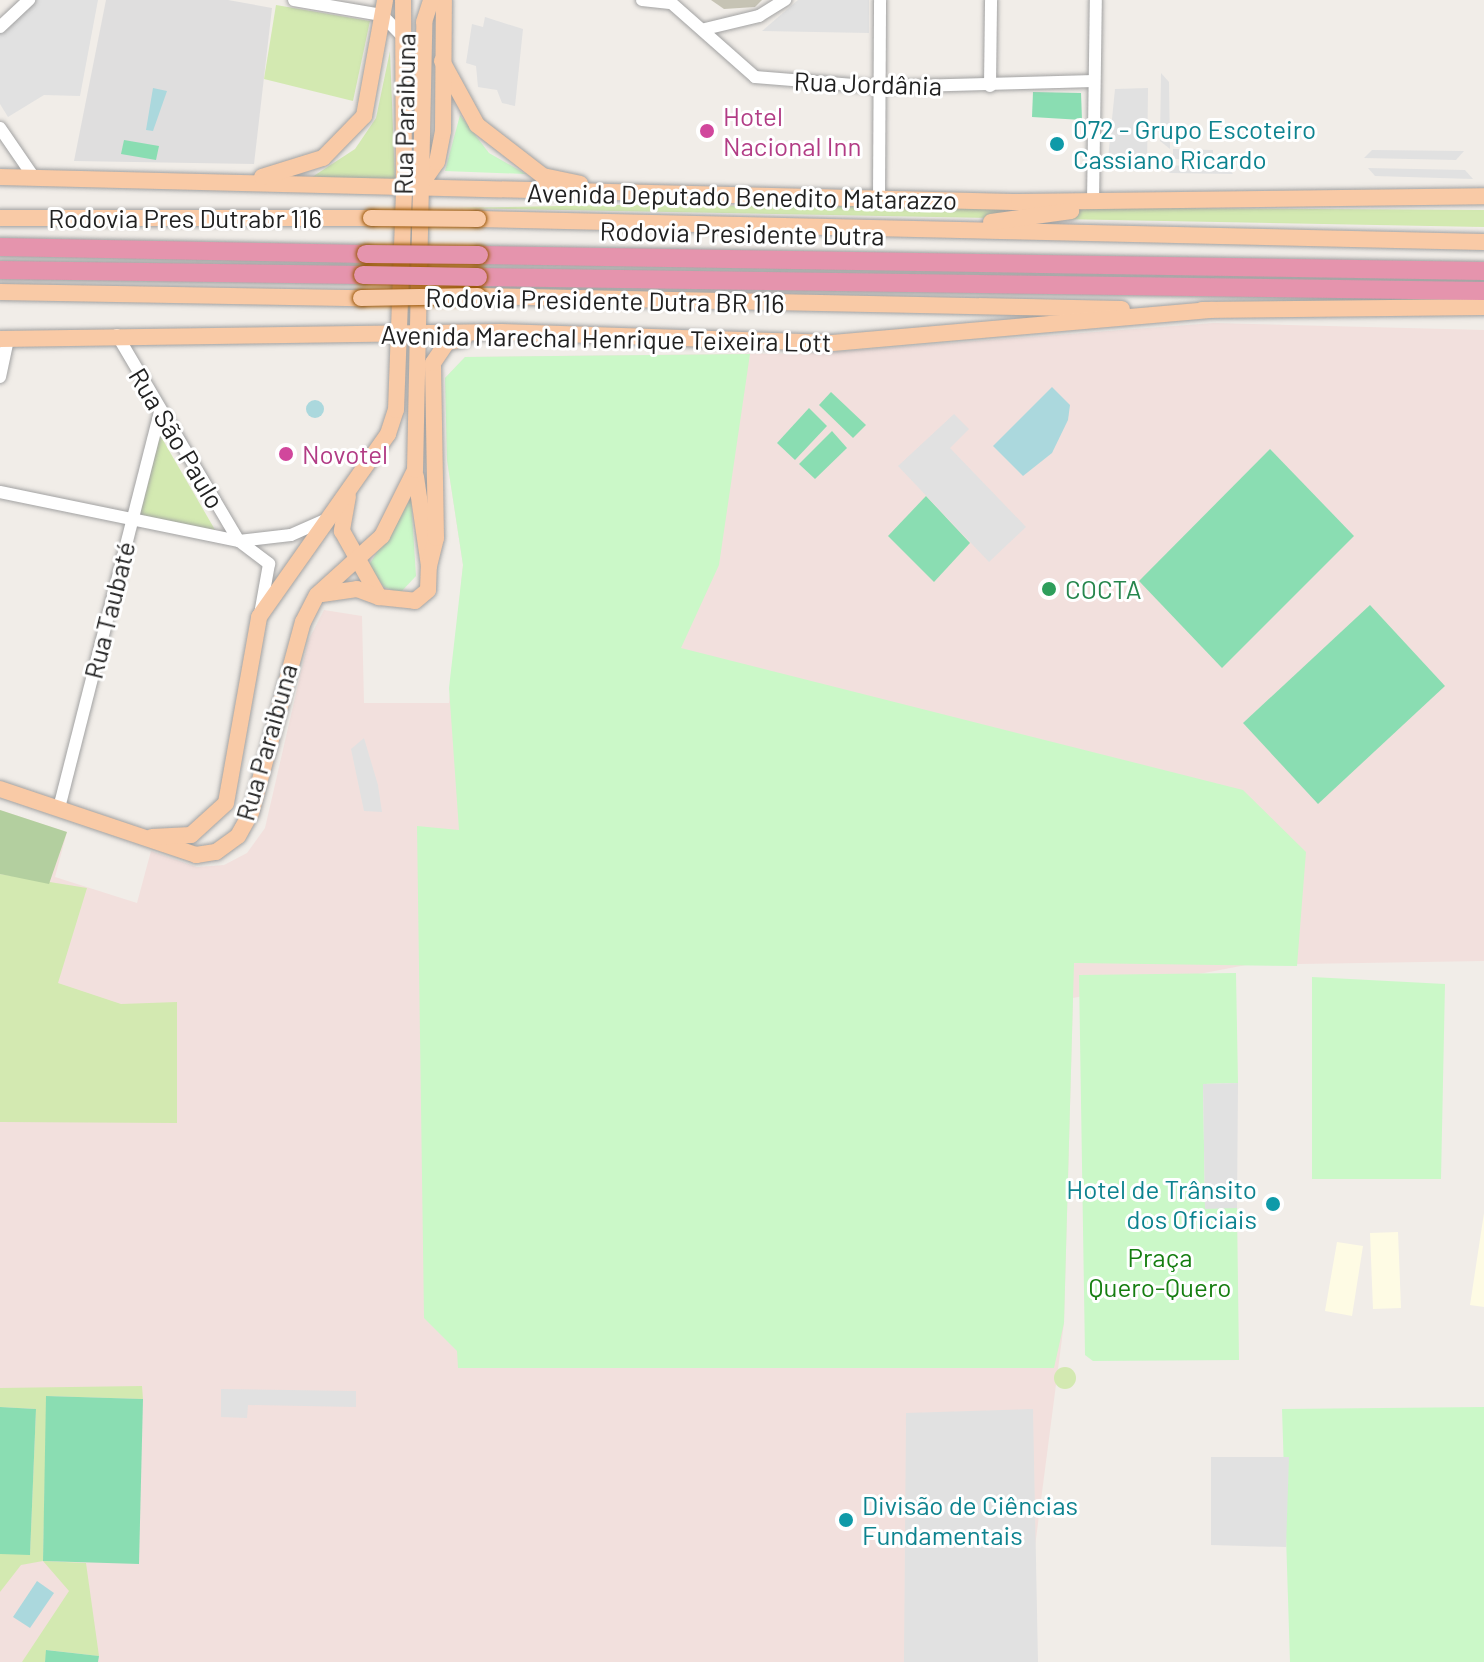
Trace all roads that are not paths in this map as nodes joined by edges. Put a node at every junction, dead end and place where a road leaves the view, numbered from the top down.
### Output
1 (29, 0) edge
2 (294, 0) edge
3 (403, 0) edge
4 (785, 0) edge
5 (880, 0) edge
6 (991, 0) edge
7 (1096, 0) edge
8 (650, 1) edge
9 (669, 1) edge
10 (444, 2) edge
11 (383, 8) edge
12 (0, 27) edge
13 (705, 29) junction
14 (406, 42) junction
15 (442, 61) junction
16 (1094, 81) junction
17 (990, 86) junction
18 (879, 87) junction
19 (0, 128) edge
20 (18, 159) junction
21 (5, 178) edge
22 (35, 179) junction
23 (223, 183) junction
24 (414, 187) junction
25 (617, 192) junction
26 (1484, 196) edge
27 (879, 200) junction
28 (1132, 202) junction
29 (1093, 203) junction
30 (0, 218) edge
31 (943, 229) junction
32 (1484, 242) edge
33 (0, 247) edge
34 (0, 270) edge
35 (1484, 271) edge
36 (1484, 291) edge
37 (0, 292) edge
38 (1484, 307) edge
39 (1211, 310) junction
40 (501, 332) junction
41 (393, 334) junction
42 (419, 334) junction
43 (117, 335) junction
44 (4, 339) edge
45 (0, 377) edge
46 (160, 412) junction
47 (415, 470) junction
48 (0, 492) edge
49 (349, 494) junction
50 (324, 520) junction
51 (131, 523) junction
52 (239, 541) junction
53 (357, 560) junction
54 (429, 566) junction
55 (317, 595) junction
56 (379, 597) junction
57 (259, 617) junction
58 (0, 789) edge
59 (59, 808) junction
60 (138, 838) junction

1 - 12 street
2 - 11 street
3 - 14 main road, Rua Paraibuna
4 - 13 street
5 - 18 street
6 - 17 street
7 - 16 street
8 - 9 street, Rua Jordânia
9 - 13 street, Rua Jordânia
10 - 15 main road
10 - 24 main road
11 - 14 street
11 - 23 main road
13 - 18 street, Rua Jordânia
14 - 24 main road, Rua Paraibuna
15 - 24 main road
15 - 25 main road
16 - 17 street, Rua Jordânia
16 - 29 street
17 - 18 street, Rua Jordânia
18 - 27 street
19 - 20 street
20 - 21 street
20 - 22 street
21 - 22 main road, Avenida Deputado Benedito Matarazzo
22 - 23 main road, Avenida Deputado Benedito Matarazzo
23 - 24 main road, Avenida Deputado Benedito Matarazzo
24 - 25 main road, Avenida Deputado Benedito Matarazzo
24 - 41 main road, Rua Paraibuna
24 - 42 main road
25 - 27 main road, Avenida Deputado Benedito Matarazzo
26 - 28 main road, Avenida Deputado Benedito Matarazzo
27 - 29 main road, Avenida Deputado Benedito Matarazzo
28 - 29 main road, Avenida Deputado Benedito Matarazzo
28 - 31 main road
30 - 31 main road, Rodovia Pres Dutrabr 116, bridge
31 - 32 main road
33 - 35 highway, Rodovia Presidente Dutra, bridge
34 - 36 highway, Rodovia Presidente Dutra, bridge
37 - 39 main road, Rodovia Presidente Dutra BR 116, bridge
38 - 39 main road
39 - 40 main road, Avenida Marechal Henrique Teixeira Lott
40 - 42 main road, Avenida Marechal Henrique Teixeira Lott
40 - 54 main road
41 - 42 main road, Avenida Marechal Henrique Teixeira Lott
41 - 43 main road, Avenida Marechal Henrique Teixeira Lott
41 - 49 main road, Rua Paraibuna
42 - 47 main road
43 - 44 main road, Avenida Marechal Henrique Teixeira Lott
43 - 46 street, Rua São Paulo
44 - 45 street
46 - 51 street, Rua Taubaté
46 - 52 street, Rua São Paulo
47 - 53 main road
47 - 54 main road
48 - 51 street
49 - 50 main road, Rua Paraibuna
49 - 53 main road
50 - 52 street
50 - 57 main road, Rua Paraibuna
51 - 52 street
51 - 59 street, Rua Taubaté
52 - 57 street, Rua Paraibuna
53 - 55 main road
53 - 56 main road
54 - 56 main road
55 - 56 main road
55 - 60 main road, Rua Paraibuna
57 - 60 main road, Rua Paraibuna
58 - 59 main road
59 - 60 main road

